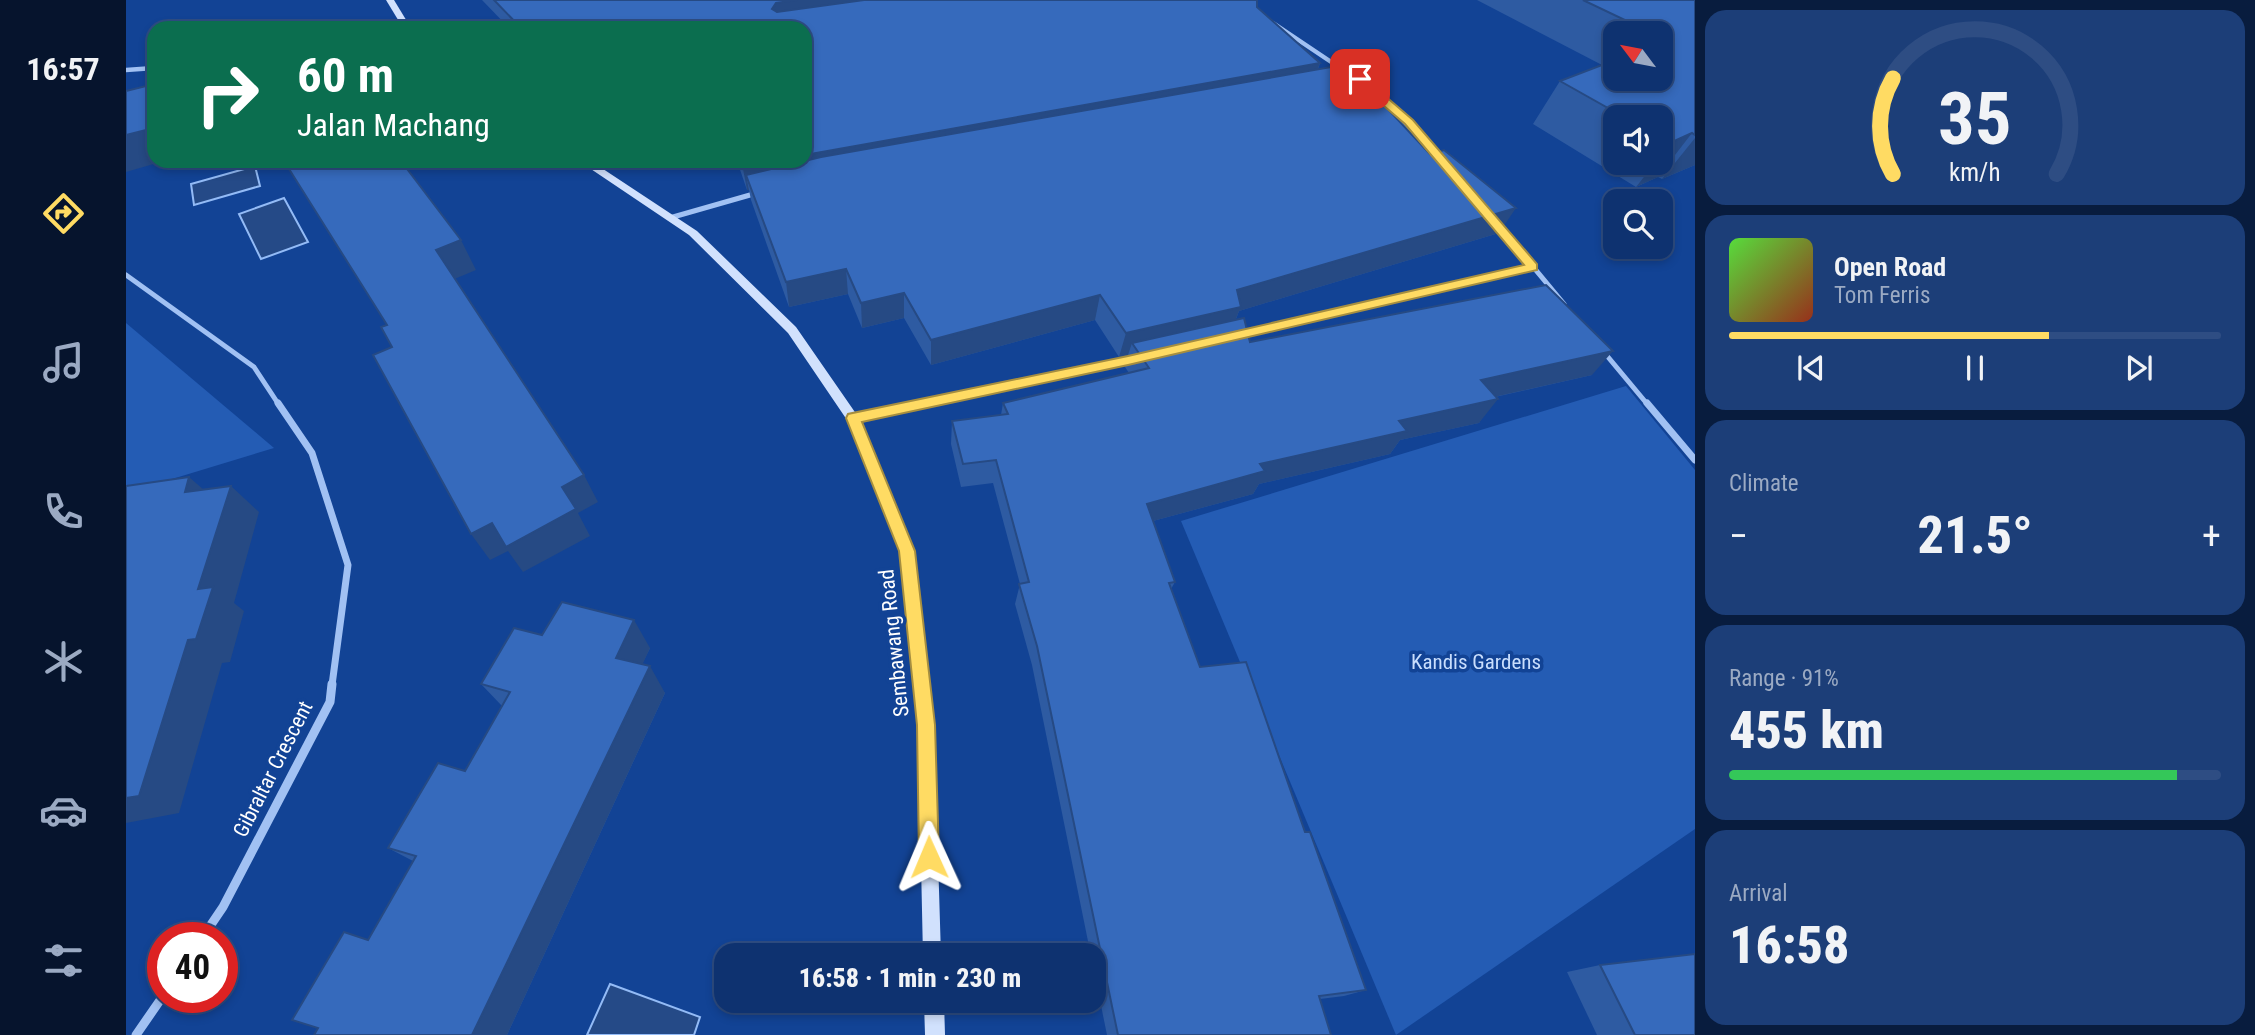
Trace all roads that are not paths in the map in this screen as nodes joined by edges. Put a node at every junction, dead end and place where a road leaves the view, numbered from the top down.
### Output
1 (390, 0) edge
2 (1266, 19) edge
3 (403, 21) edge
4 (147, 68) edge
5 (126, 70) edge
6 (1360, 79) junction
7 (1325, 85) edge
8 (1444, 161) edge
9 (595, 168) edge
10 (765, 191) edge
11 (673, 217) junction
12 (1494, 219) edge
13 (1533, 267) junction
14 (126, 275) edge
15 (1567, 308) edge
16 (1230, 337) edge
17 (1601, 348) edge
18 (1140, 358) edge
19 (853, 418) junction
20 (1695, 460) edge
21 (213, 922) edge
22 (932, 943) edge
23 (151, 1013) edge
24 (934, 1013) edge
25 (136, 1035) edge
26 (935, 1035) edge

1 - 3 street
2 - 6 street
4 - 5 street
6 - 7 street
6 - 8 street
9 - 11 street, Sembawang Road
10 - 11 street
11 - 19 street, Sembawang Road
12 - 13 street
13 - 15 street
13 - 16 street
14 - 21 street, Gibraltar Crescent
17 - 20 street
18 - 19 street
19 - 22 street, Sembawang Road
23 - 25 street
24 - 26 street

